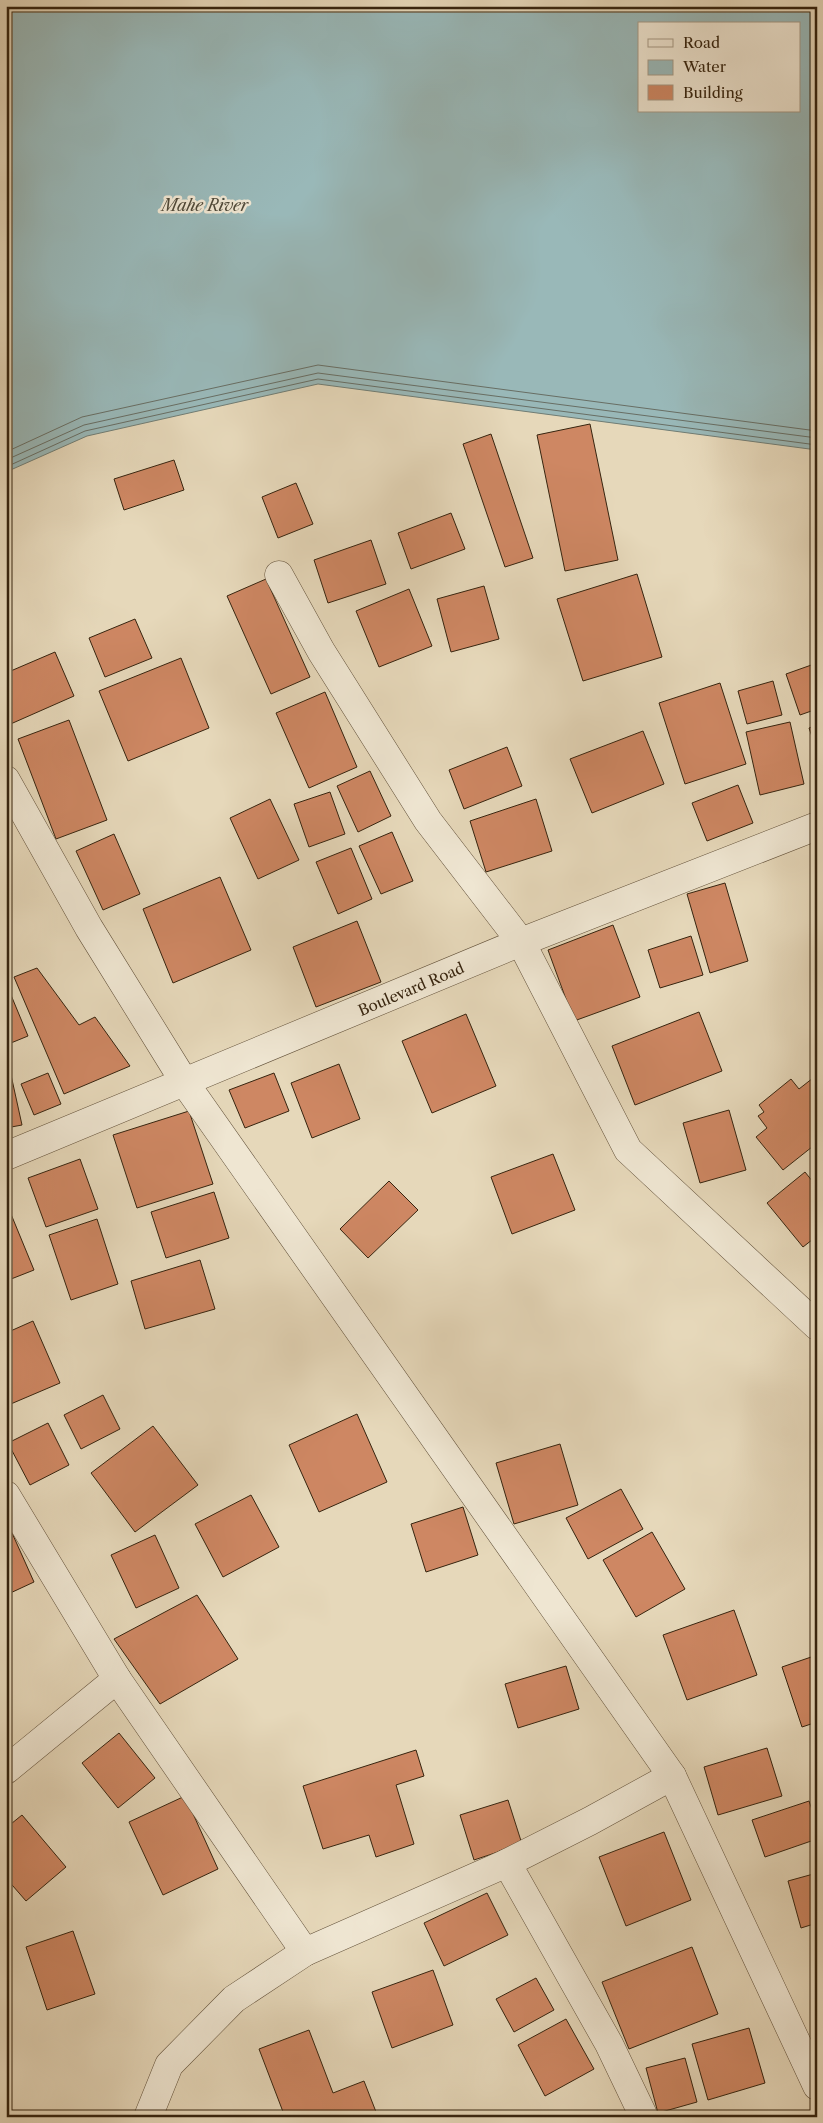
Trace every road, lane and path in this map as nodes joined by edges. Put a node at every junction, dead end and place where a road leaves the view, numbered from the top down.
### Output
1 (279, 575) dead end
2 (6, 780) edge
3 (817, 826) edge
4 (522, 942) junction
5 (185, 1083) junction
6 (6, 1156) edge
7 (817, 1326) edge
8 (6, 1495) edge
9 (117, 1679) junction
10 (6, 1770) edge
11 (672, 1776) junction
12 (507, 1863) junction
13 (305, 1952) junction
14 (817, 2086) edge
15 (148, 2117) edge
16 (644, 2117) edge

1 - 4 street
2 - 5 street
3 - 4 street, Boulevard Road
4 - 5 street, Boulevard Road
4 - 7 street
5 - 6 street, Boulevard Road
5 - 11 street
8 - 9 street
9 - 10 street
9 - 13 street
11 - 12 street
11 - 14 street
12 - 13 street
12 - 16 street
13 - 15 street

